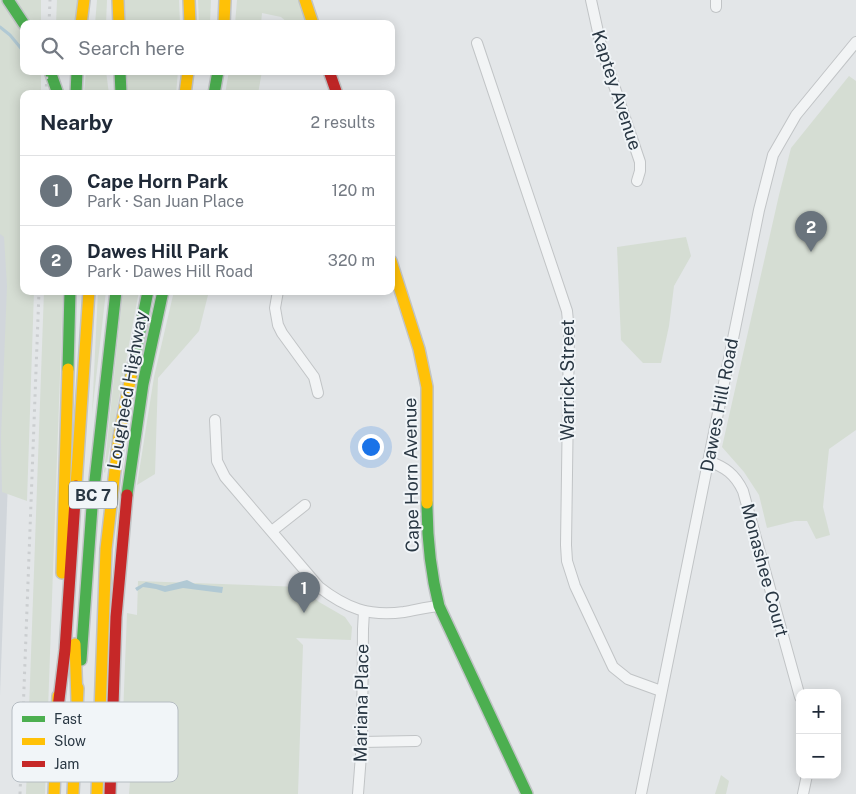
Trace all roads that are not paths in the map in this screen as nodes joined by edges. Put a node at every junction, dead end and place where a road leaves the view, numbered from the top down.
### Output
1 (8, 0) edge
2 (84, 0) edge
3 (118, 0) edge
4 (189, 0) edge
5 (225, 0) edge
6 (305, 0) edge
7 (591, 0) edge
8 (21, 20) edge
9 (82, 20) edge
10 (119, 20) edge
11 (190, 20) edge
12 (224, 20) edge
13 (312, 20) edge
14 (856, 42) edge
15 (477, 43) dead end
16 (51, 75) edge
17 (77, 75) edge
18 (120, 75) edge
19 (187, 75) edge
20 (217, 75) edge
21 (330, 75) edge
22 (57, 90) edge
23 (76, 90) edge
24 (121, 90) edge
25 (186, 90) edge
26 (215, 90) edge
27 (336, 90) edge
28 (637, 181) dead end
29 (395, 274) edge
30 (70, 295) edge
31 (90, 295) edge
32 (90, 295) edge
33 (116, 295) edge
34 (147, 295) edge
35 (162, 295) edge
36 (277, 295) edge
37 (318, 393) dead end
38 (214, 420) dead end
39 (708, 462) junction
40 (305, 505) dead end
41 (272, 531) junction
42 (439, 606) junction
43 (364, 612) junction
44 (798, 689) edge
45 (661, 691) junction
46 (77, 700) joint
47 (58, 702) edge
48 (59, 702) edge
49 (100, 702) edge
50 (114, 702) edge
51 (416, 741) dead end
52 (362, 742) junction
53 (806, 779) edge
54 (358, 794) edge
55 (527, 794) edge
56 (641, 794) edge
57 (803, 794) edge

1 - 8 main road
2 - 9 main road
3 - 10 main road
4 - 11 main road
5 - 12 main road
6 - 13 main road
7 - 28 street, Kaptey Avenue
14 - 39 street, Dawes Hill Road
15 - 45 street, Warrick Street
16 - 22 main road
17 - 23 main road
18 - 24 main road
19 - 25 main road
20 - 26 main road
21 - 27 main road
29 - 42 main road, Cape Horn Avenue
30 - 47 main road
31 - 48 main road
32 - 46 main road
33 - 46 main road, Lougheed Highway / BC 7
34 - 49 main road
35 - 50 main road, Lougheed Highway / BC 7
36 - 37 street
38 - 41 street
39 - 44 street, Monashee Court
39 - 45 street, Dawes Hill Road
40 - 41 street
41 - 43 street
42 - 43 street
42 - 55 main road, Cape Horn Avenue
43 - 52 street, Mariana Place
45 - 56 street, Dawes Hill Road
51 - 52 street
52 - 54 street, Mariana Place
53 - 57 street

